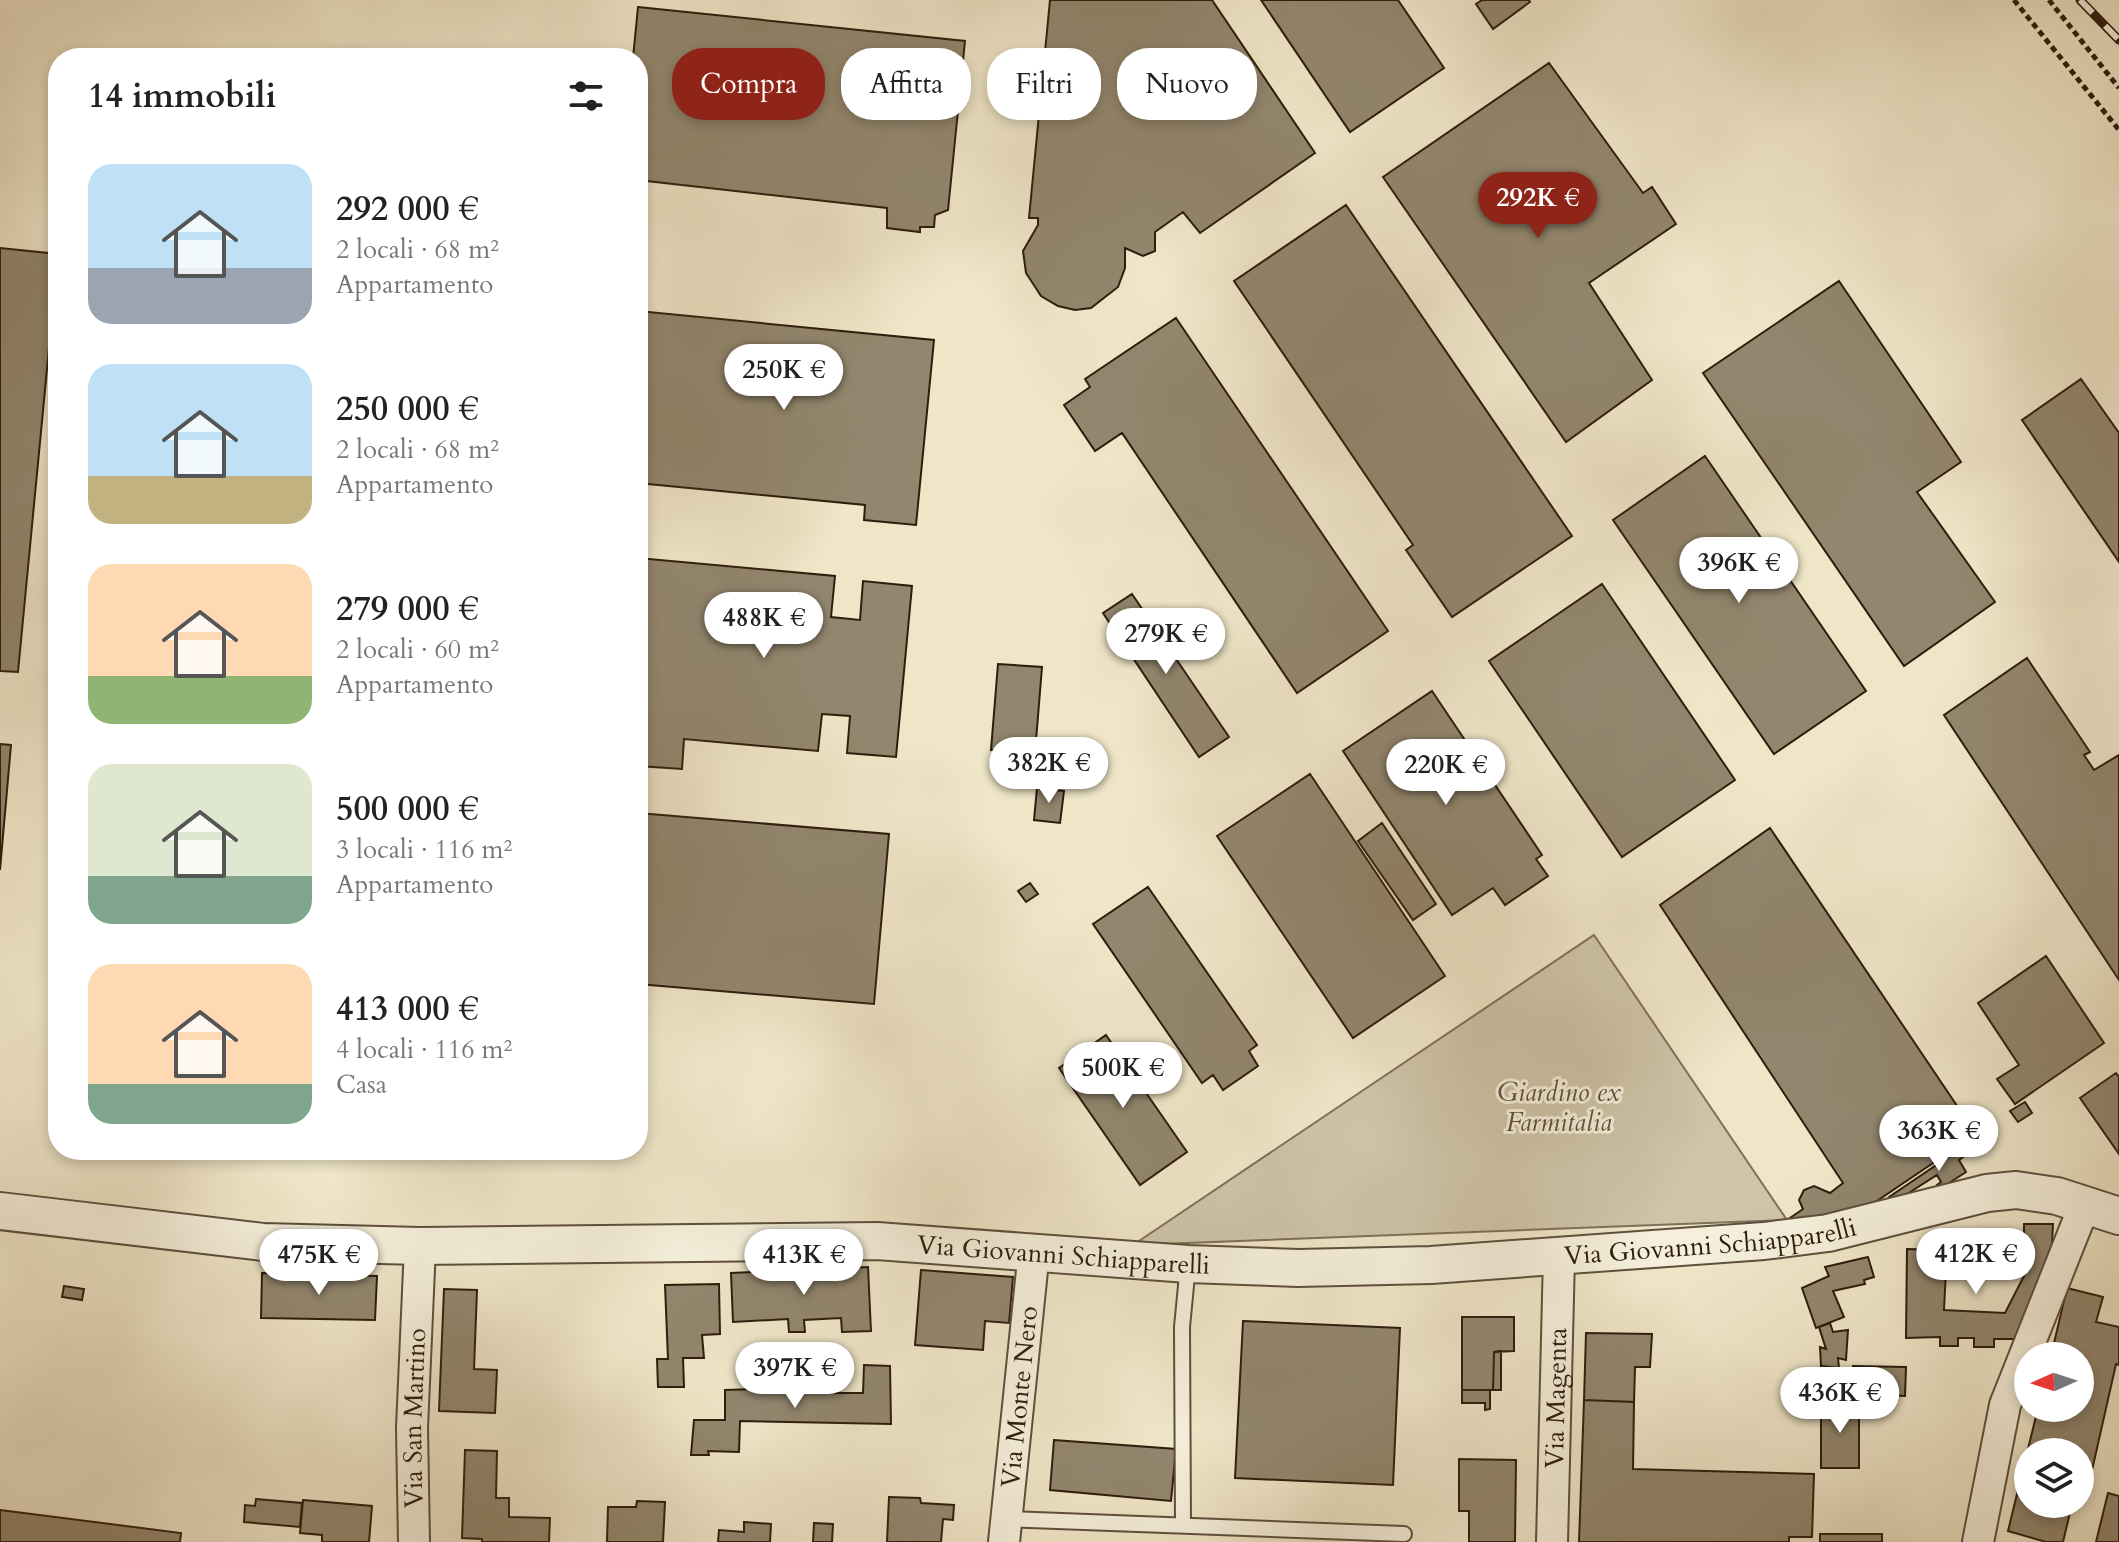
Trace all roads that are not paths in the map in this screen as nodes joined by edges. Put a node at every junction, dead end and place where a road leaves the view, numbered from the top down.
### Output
1 (2085, 1204) junction
2 (0, 1211) edge
3 (2119, 1216) edge
4 (420, 1246) junction
5 (1034, 1251) junction
6 (1559, 1256) junction
7 (1188, 1264) junction
8 (1183, 1525) junction
9 (1005, 1530) edge
10 (1404, 1534) dead end
11 (414, 1542) edge
12 (1552, 1542) edge
13 (1978, 1542) edge

1 - 3 street, Via Giovanni Schiapparelli
1 - 6 street, Via Giovanni Schiapparelli
1 - 13 street
2 - 4 street, Via Giovanni Schiapparelli
4 - 5 street, Via Giovanni Schiapparelli
4 - 11 street, Via San Martino
5 - 7 street, Via Giovanni Schiapparelli
5 - 9 street, Via Monte Nero
6 - 7 street, Via Giovanni Schiapparelli
6 - 12 street, Via Magenta
7 - 8 lane
8 - 9 lane
8 - 10 lane

